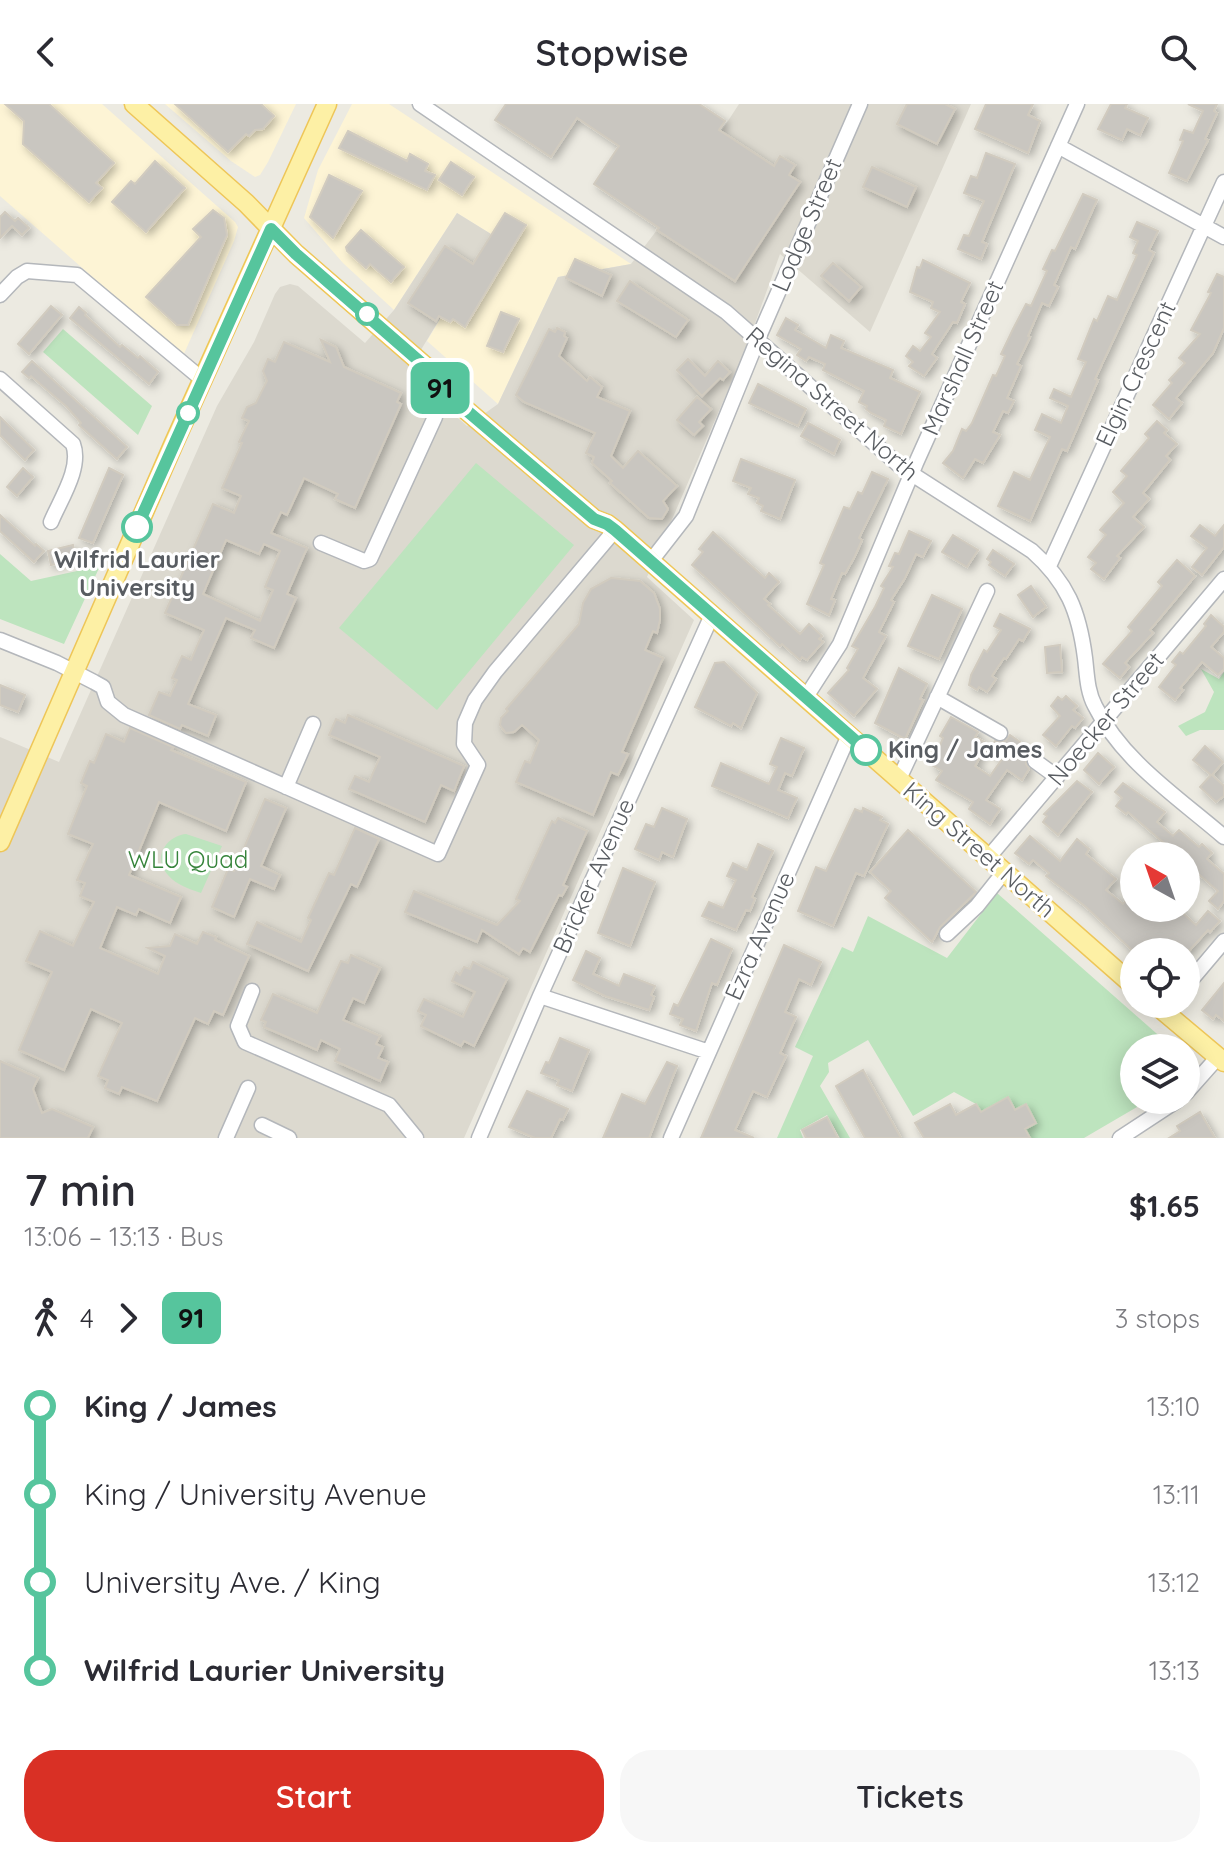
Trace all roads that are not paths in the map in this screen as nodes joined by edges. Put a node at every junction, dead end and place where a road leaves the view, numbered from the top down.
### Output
1 (134, 104) edge
2 (327, 104) edge
3 (420, 104) edge
4 (860, 104) edge
5 (1077, 104) edge
6 (1058, 146) junction
7 (1224, 182) edge
8 (1204, 226) junction
9 (271, 229) junction
10 (1224, 237) edge
11 (0, 295) edge
12 (757, 341) junction
13 (434, 374) junction
14 (0, 379) edge
15 (203, 380) junction
16 (461, 405) junction
17 (435, 417) junction
18 (912, 475) junction
19 (51, 522) dead end
20 (611, 527) junction
21 (321, 543) dead end
22 (651, 561) junction
23 (1049, 566) junction
24 (1224, 579) edge
25 (987, 591) dead end
26 (712, 615) junction
27 (0, 640) edge
28 (76, 672) junction
29 (806, 697) junction
30 (937, 697) junction
31 (1104, 722) junction
32 (313, 724) dead end
33 (1000, 733) dead end
34 (849, 735) junction
35 (1035, 761) dead end
36 (1057, 777) junction
37 (899, 779) junction
38 (286, 787) junction
39 (1224, 837) edge
40 (0, 842) edge
41 (988, 858) junction
42 (1004, 872) junction
43 (947, 934) dead end
44 (1224, 941) edge
45 (1200, 969) edge
46 (1120, 974) edge
47 (252, 991) dead end
48 (540, 996) junction
49 (1176, 1018) edge
50 (709, 1052) junction
51 (1221, 1059) edge
52 (1200, 1079) edge
53 (248, 1088) dead end
54 (1157, 1114) edge
55 (262, 1125) dead end
56 (226, 1138) edge
57 (289, 1138) edge
58 (416, 1138) edge
59 (479, 1138) edge
60 (671, 1138) edge
61 (1120, 1138) edge

1 - 9 main road, King Street North
2 - 9 main road
3 - 12 street, Regina Street North
4 - 12 street, Lodge Street
5 - 6 street, Marshall Street
6 - 8 street
6 - 18 street, Marshall Street
7 - 8 street, Elgin Crescent
8 - 10 street
8 - 23 street, Elgin Crescent
9 - 13 main road, King Street North
9 - 15 main road
11 - 15 street
12 - 18 street, Regina Street North
12 - 22 street, Lodge Street
13 - 16 main road, King Street North
13 - 17 street
13 - 20 main road, King Street North
14 - 19 street
15 - 28 main road
16 - 17 street
16 - 20 main road, King Street North
17 - 21 street
18 - 23 street, Regina Street North
18 - 29 street, Marshall Street
20 - 22 main road, King Street North
20 - 38 street
22 - 26 main road, King Street North
23 - 31 street, Regina Street North
24 - 31 street, Noecker Street
25 - 30 street
26 - 29 main road, King Street North
26 - 48 street, Bricker Avenue
27 - 28 street
28 - 38 street
28 - 40 main road
29 - 34 main road, King Street North
30 - 33 street
30 - 37 street
31 - 36 street, Noecker Street
31 - 39 street, Regina Street North
32 - 38 street
34 - 37 main road, King Street North
34 - 50 street, Ezra Avenue
35 - 36 street
36 - 41 street, Noecker Street
37 - 41 main road, King Street North
41 - 42 main road, King Street North
42 - 43 street
42 - 46 main road, King Street North
44 - 45 street
47 - 58 street
48 - 50 street
48 - 59 street, Bricker Avenue
49 - 51 main road
50 - 60 street, Ezra Avenue
51 - 52 street
53 - 56 street
54 - 61 street
55 - 57 street

